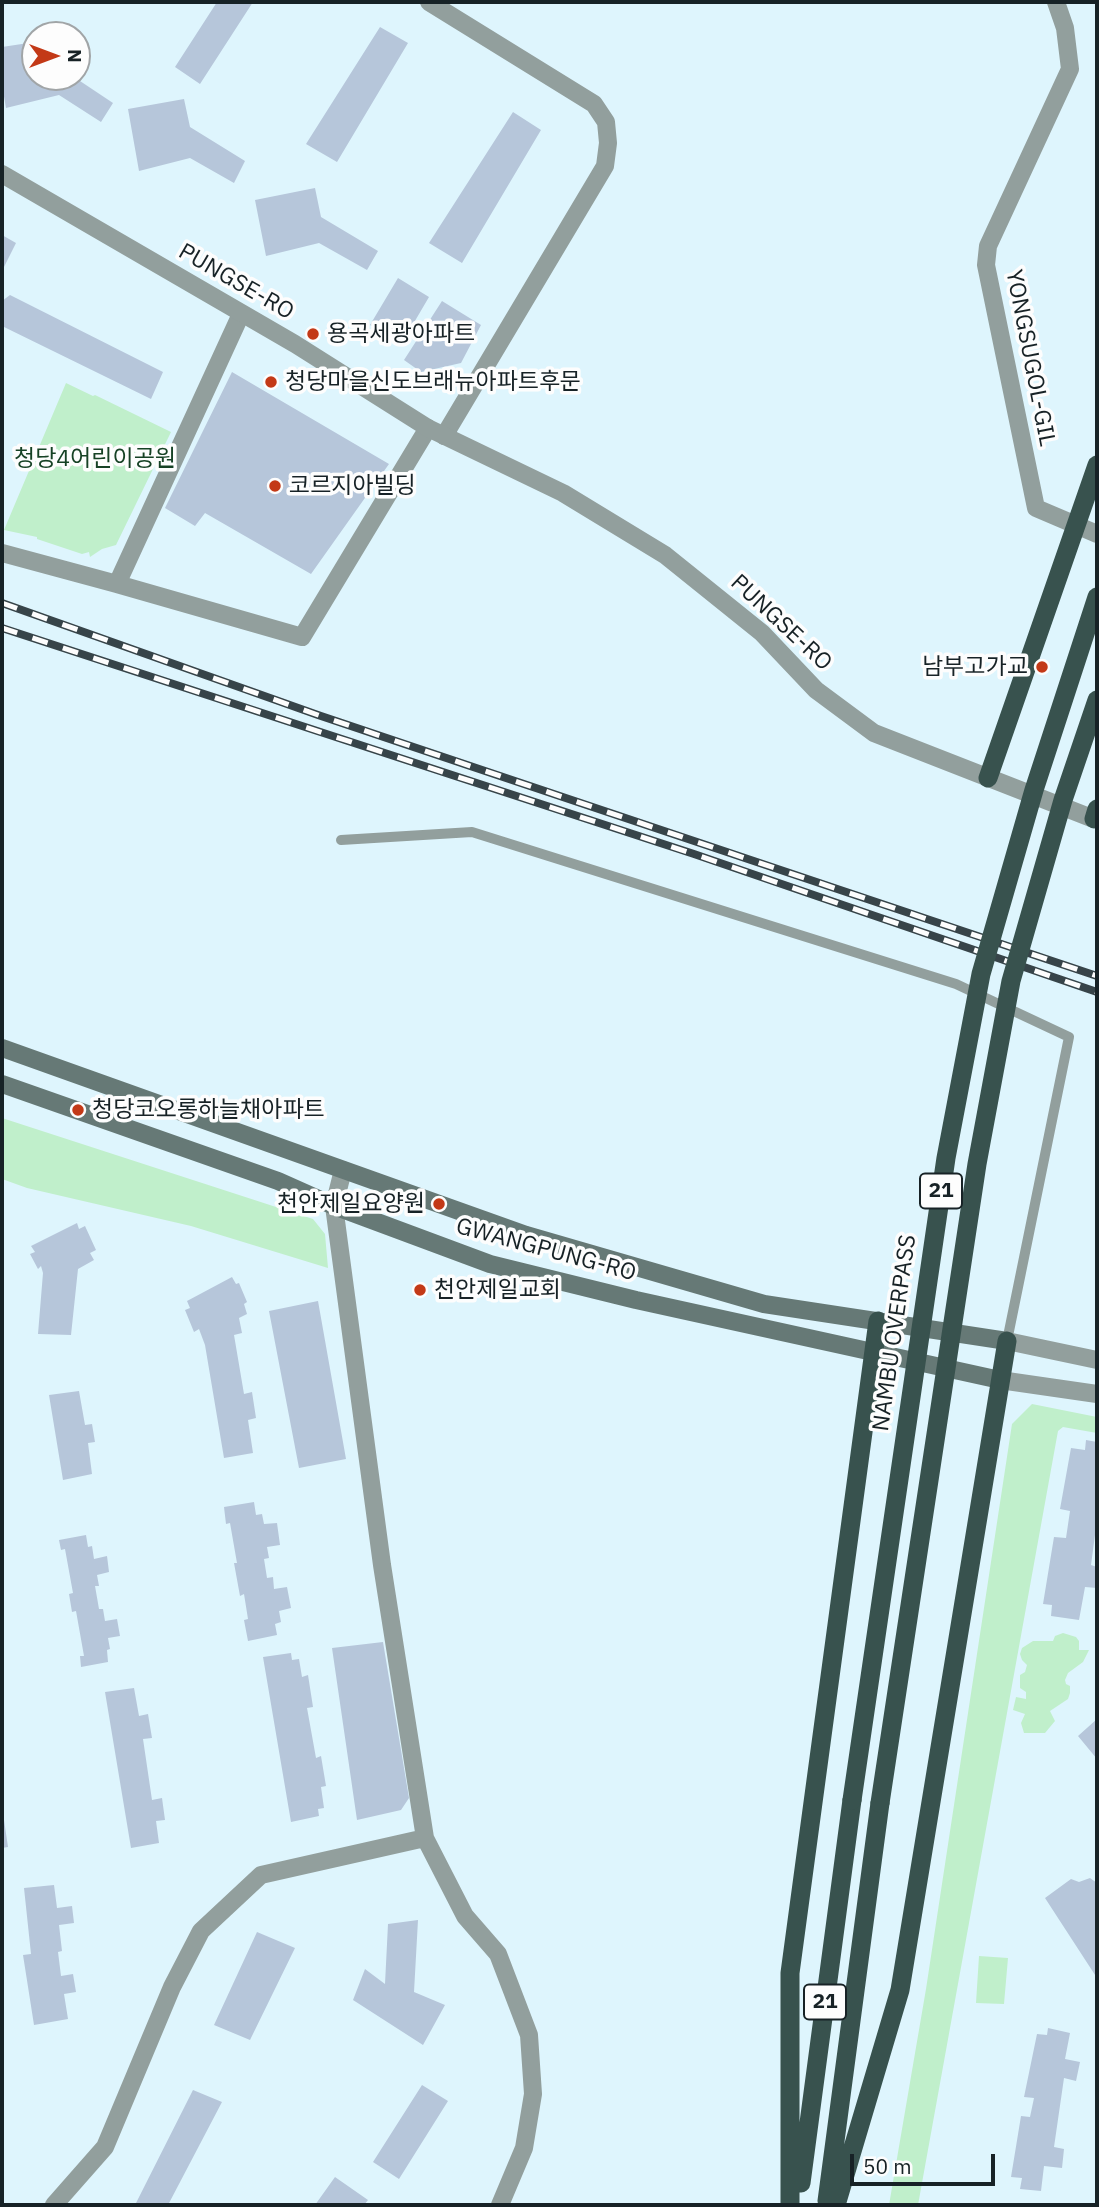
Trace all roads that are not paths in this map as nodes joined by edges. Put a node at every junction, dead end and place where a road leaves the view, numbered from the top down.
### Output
1 (429, 2) edge
2 (1056, 2) edge
3 (2, 174) edge
4 (241, 314) junction
5 (436, 432) junction
6 (1097, 465) edge
7 (1076, 526) junction
8 (1097, 534) edge
9 (2, 553) edge
10 (117, 583) junction
11 (1097, 597) edge
12 (1097, 700) edge
13 (988, 778) junction
14 (1096, 816) edge
15 (341, 840) dead end
16 (2, 1048) edge
17 (2, 1084) edge
18 (343, 1170) junction
19 (334, 1206) junction
20 (877, 1321) junction
21 (1007, 1341) junction
22 (873, 1354) junction
23 (1097, 1360) edge
24 (1000, 1380) junction
25 (1097, 1394) edge
26 (425, 1838) junction
27 (54, 2205) edge
28 (500, 2205) edge
29 (790, 2205) edge
30 (797, 2205) edge
31 (827, 2205) edge
32 (836, 2205) edge

1 - 5 street
2 - 7 street, YONGSUGOL-GIL
3 - 4 street, PUNGSE-RO
4 - 5 street, PUNGSE-RO
4 - 10 street
5 - 10 street
5 - 13 street, PUNGSE-RO
6 - 7 highway
7 - 8 street, YONGSUGOL-GIL
7 - 13 highway
9 - 10 street
11 - 30 highway, NAMBU OVERPASS / 21, bridge
12 - 31 highway, 21, bridge
13 - 14 street, PUNGSE-RO
15 - 21 lane
16 - 18 main road, GWANGPUNG-RO
17 - 19 main road, GWANGPUNG-RO
18 - 19 street
18 - 20 main road, GWANGPUNG-RO
19 - 22 main road, GWANGPUNG-RO
19 - 26 street
20 - 21 main road, GWANGPUNG-RO
20 - 22 highway
21 - 23 street, GWANGPUNG-RO
21 - 24 highway
22 - 24 main road, GWANGPUNG-RO
22 - 29 highway
24 - 25 street, GWANGPUNG-RO
24 - 32 highway
26 - 27 street
26 - 28 street

